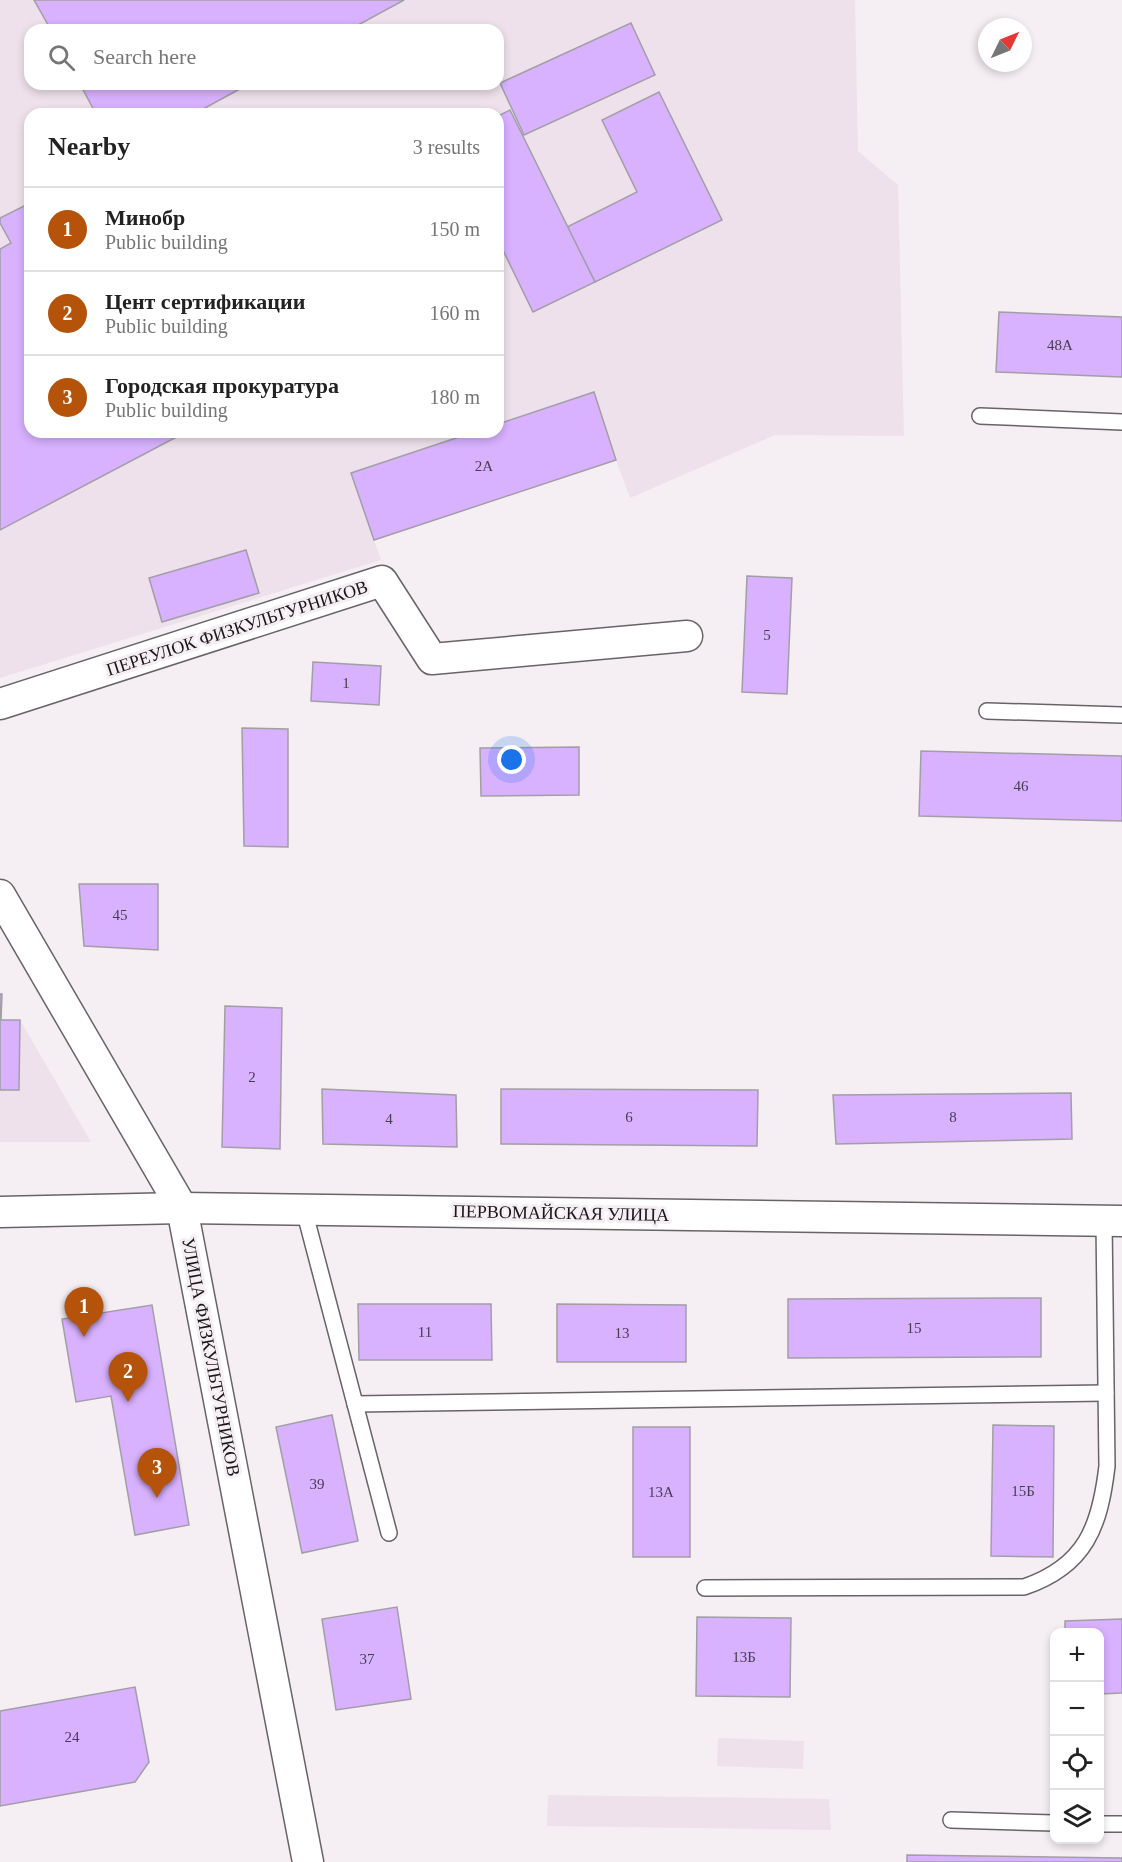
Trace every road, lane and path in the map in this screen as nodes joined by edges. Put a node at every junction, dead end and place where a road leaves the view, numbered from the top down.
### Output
1 (980, 416) dead end
2 (1122, 422) edge
3 (687, 636) dead end
4 (0, 704) edge
5 (987, 711) dead end
6 (1122, 715) edge
7 (0, 896) edge
8 (182, 1208) junction
9 (304, 1210) junction
10 (0, 1212) edge
11 (1113, 1221) edge
12 (1106, 1393) junction
13 (355, 1404) junction
14 (389, 1533) dead end
15 (705, 1588) dead end
16 (951, 1820) dead end
17 (1050, 1823) edge
18 (1104, 1824) edge
19 (1122, 1824) edge
20 (308, 1862) edge

1 - 2 lane
3 - 4 street, ПЕРЕУЛОК ФИЗКУЛЬТУРНИКОВ
5 - 6 lane
7 - 8 street, УЛИЦА ФИЗКУЛЬТУРНИКОВ
8 - 9 street, ПЕРВОМАЙСКАЯ УЛИЦА
8 - 10 street, ПЕРВОМАЙСКАЯ УЛИЦА
8 - 20 street, УЛИЦА ФИЗКУЛЬТУРНИКОВ
9 - 11 street, ПЕРВОМАЙСКАЯ УЛИЦА
9 - 13 lane
11 - 12 lane
12 - 13 lane
12 - 15 lane
13 - 14 lane
16 - 17 lane
18 - 19 lane

